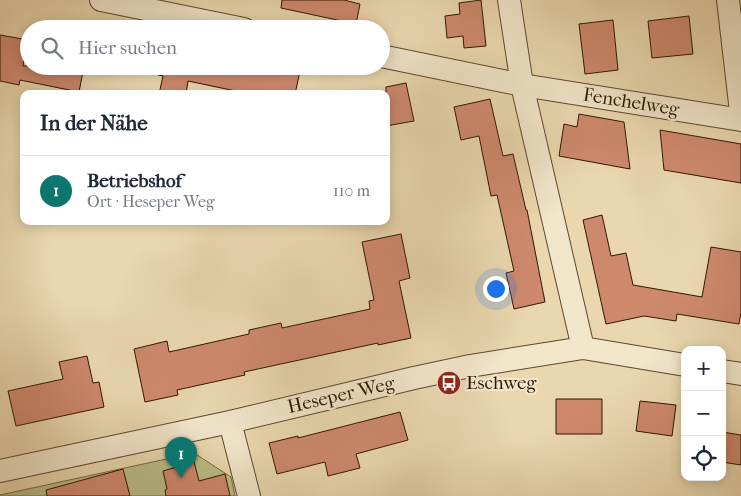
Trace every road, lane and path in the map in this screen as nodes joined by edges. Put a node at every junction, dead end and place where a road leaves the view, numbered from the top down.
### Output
1 (102, 0) edge
2 (509, 0) edge
3 (728, 0) edge
4 (200, 20) edge
5 (390, 58) edge
6 (522, 84) junction
7 (741, 112) edge
8 (741, 120) edge
9 (583, 348) junction
10 (681, 364) edge
11 (726, 372) edge
12 (741, 374) edge
13 (230, 422) junction
14 (0, 471) edge
15 (249, 496) edge

1 - 4 street
2 - 6 street
3 - 7 street
5 - 6 street, Fenchelweg
6 - 8 street, Fenchelweg
6 - 9 street
9 - 10 street, Heseper Weg
9 - 13 street, Heseper Weg
11 - 12 street
13 - 14 street, Heseper Weg
13 - 15 street

